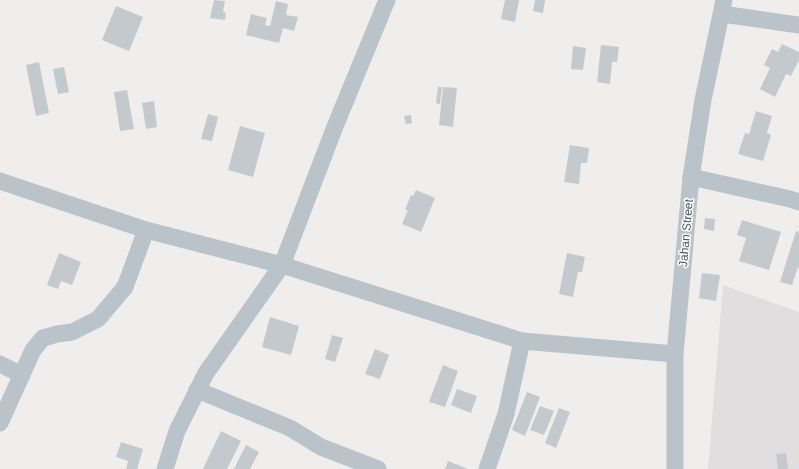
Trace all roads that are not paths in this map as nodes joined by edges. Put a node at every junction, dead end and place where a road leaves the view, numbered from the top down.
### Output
1 (387, 0) edge
2 (723, 7) edge
3 (799, 25) edge
4 (691, 177) junction
5 (0, 181) edge
6 (799, 202) edge
7 (146, 230) junction
8 (282, 265) junction
9 (522, 341) junction
10 (675, 354) junction
11 (0, 364) edge
12 (22, 375) junction
13 (197, 390) junction
14 (0, 423) edge
15 (165, 469) edge
16 (378, 469) edge
17 (487, 469) edge
18 (675, 469) edge

1 - 8 street
2 - 3 street
2 - 4 street, Jahan Street
4 - 6 street
4 - 10 street, Jahan Street
5 - 7 street
7 - 8 street
7 - 12 street
8 - 9 street
8 - 13 street
9 - 10 street
9 - 17 street
10 - 18 street, Jahan Street
11 - 12 street
12 - 14 street
13 - 15 street
13 - 16 street

